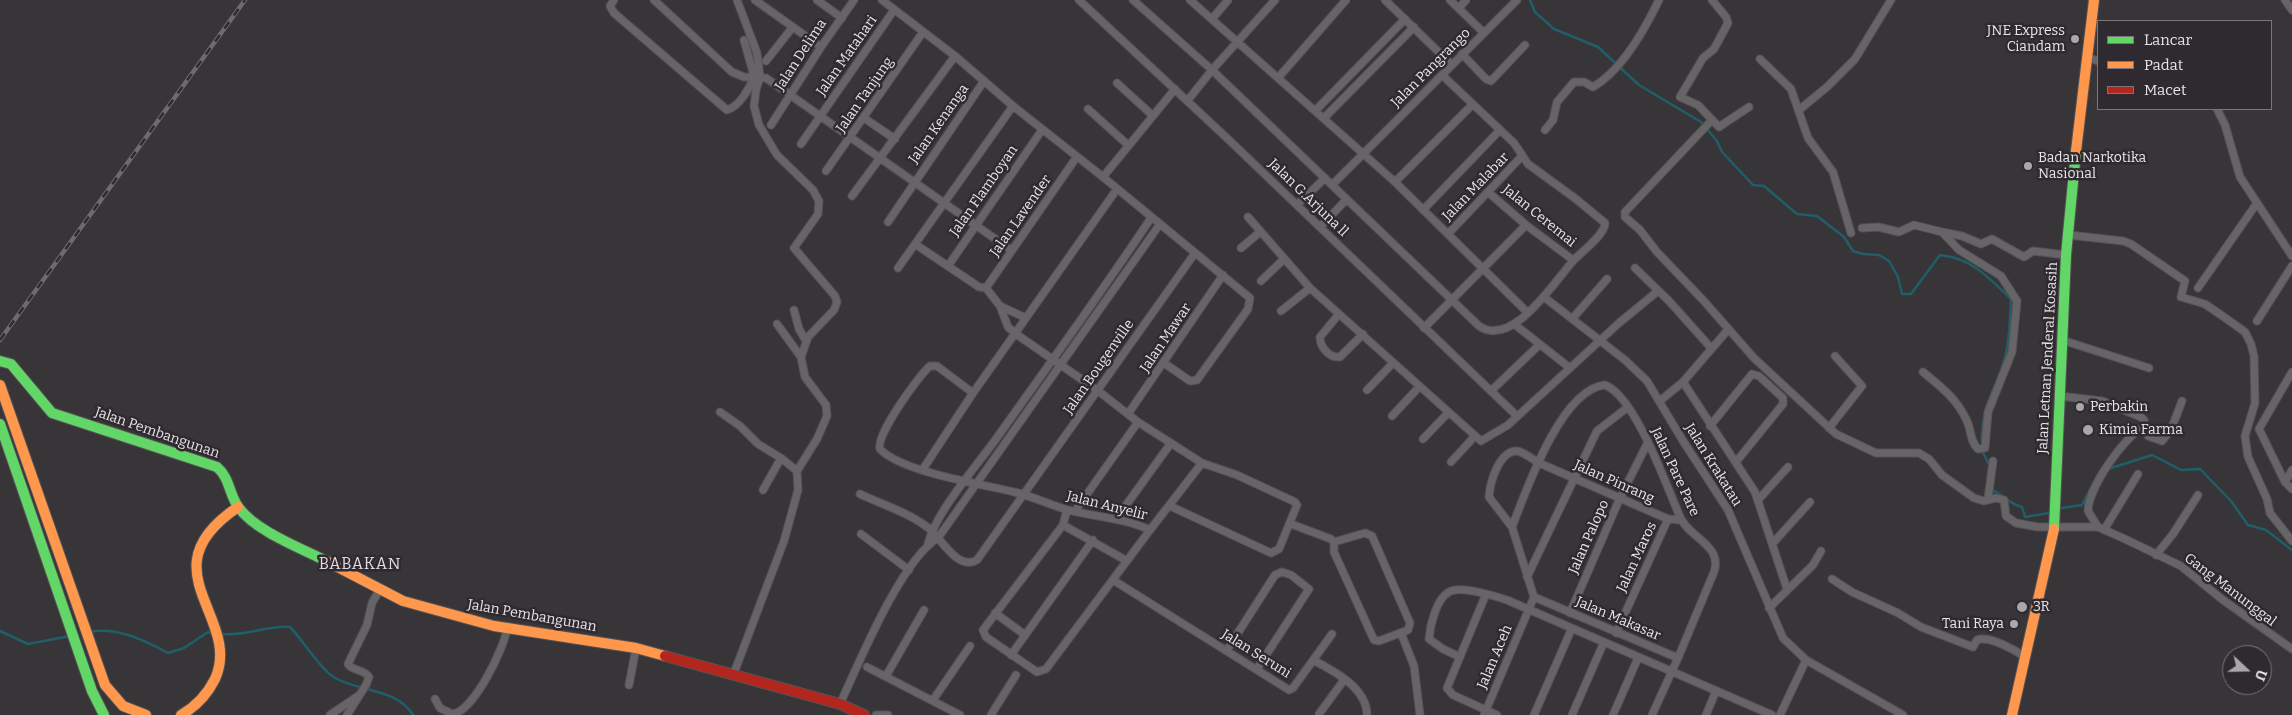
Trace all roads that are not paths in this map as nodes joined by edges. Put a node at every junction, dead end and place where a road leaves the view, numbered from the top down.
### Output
1 (614, 0) edge
2 (654, 0) edge
3 (737, 0) edge
4 (755, 0) edge
5 (817, 0) edge
6 (854, 0) edge
7 (882, 0) edge
8 (1134, 0) edge
9 (1190, 0) edge
10 (1228, 0) edge
11 (1275, 0) edge
12 (1346, 0) edge
13 (1385, 0) edge
14 (1450, 0) edge
15 (1466, 0) edge
16 (1516, 0) edge
17 (1659, 0) edge
18 (1712, 0) edge
19 (1891, 0) edge
20 (2094, 0) edge
21 (2285, 0) edge
22 (1081, 1) edge
23 (1459, 8) junction
24 (894, 10) junction
25 (2292, 10) edge
26 (842, 18) junction
27 (1212, 19) junction
28 (1405, 19) junction
29 (1414, 27) junction
30 (792, 28) junction
31 (923, 32) junction
32 (1483, 32) junction
33 (744, 40) dead end
34 (1238, 42) junction
35 (1525, 45) dead end
36 (820, 47) junction
37 (1462, 54) junction
38 (955, 56) junction
39 (2086, 56) junction
40 (1760, 58) dead end
41 (766, 61) dead end
42 (2097, 61) edge
43 (1364, 62) junction
44 (1452, 65) junction
45 (1212, 70) junction
46 (1372, 70) junction
47 (1442, 75) junction
48 (757, 77) junction
49 (1278, 78) junction
50 (984, 81) junction
51 (1117, 84) dead end
52 (1175, 89) junction
53 (791, 94) junction
54 (1188, 100) junction
55 (1472, 105) junction
56 (1012, 106) junction
57 (1749, 107) dead end
58 (1088, 109) dead end
59 (1799, 110) junction
60 (2217, 110) edge
61 (1316, 111) junction
62 (1152, 115) junction
63 (821, 116) junction
64 (864, 118) junction
65 (1324, 118) junction
66 (1712, 120) junction
67 (771, 126) dead end
68 (1042, 130) junction
69 (1500, 130) junction
70 (1545, 130) dead end
71 (850, 138) junction
72 (895, 139) junction
73 (801, 144) dead end
74 (1128, 145) junction
75 (1363, 154) junction
76 (1522, 156) junction
77 (1076, 158) junction
78 (880, 159) junction
79 (826, 172) dead end
80 (1103, 177) junction
81 (1325, 178) junction
82 (914, 182) junction
83 (1395, 182) junction
84 (1332, 185) junction
85 (1117, 189) junction
86 (1488, 192) junction
87 (852, 196) dead end
88 (1346, 200) junction
89 (944, 202) junction
90 (2256, 203) junction
91 (1297, 205) junction
92 (1423, 210) junction
93 (1248, 216) dead end
94 (1151, 218) junction
95 (888, 222) dead end
96 (975, 224) junction
97 (1160, 224) junction
98 (1526, 225) junction
99 (1320, 228) junction
100 (1862, 228) dead end
101 (1260, 232) junction
102 (1942, 232) junction
103 (1851, 233) dead end
104 (1448, 234) junction
105 (2069, 234) junction
106 (915, 244) junction
107 (1241, 248) dead end
108 (1011, 250) junction
109 (1195, 253) junction
110 (2066, 255) junction
111 (2292, 256) edge
112 (1284, 259) junction
113 (1573, 260) junction
114 (948, 266) junction
115 (2292, 266) edge
116 (898, 268) dead end
117 (1483, 268) junction
118 (1635, 268) dead end
119 (1115, 270) junction
120 (1223, 275) junction
121 (1122, 277) junction
122 (1607, 279) dead end
123 (1261, 281) dead end
124 (986, 288) junction
125 (1310, 288) junction
126 (2198, 288) dead end
127 (1658, 291) junction
128 (1544, 298) junction
129 (1452, 301) junction
130 (1000, 306) junction
131 (794, 310) dead end
132 (1087, 311) junction
133 (1281, 311) dead end
134 (1528, 313) junction
135 (1339, 314) junction
136 (1026, 318) junction
137 (1094, 318) junction
138 (1572, 319) junction
139 (2257, 321) dead end
140 (777, 324) dead end
141 (1514, 324) junction
142 (1424, 328) junction
143 (1726, 332) dead end
144 (1016, 334) junction
145 (1363, 334) junction
146 (2062, 340) junction
147 (806, 341) junction
148 (1600, 341) junction
149 (1539, 345) junction
150 (1711, 348) junction
151 (801, 356) junction
152 (1835, 356) dead end
153 (1053, 360) junction
154 (0, 361) edge
155 (1164, 363) junction
156 (1393, 363) junction
157 (1061, 365) junction
158 (1570, 368) junction
159 (2149, 368) dead end
160 (1923, 372) dead end
161 (2292, 372) edge
162 (1683, 382) junction
163 (2289, 383) edge
164 (0, 386) edge
165 (1419, 387) junction
166 (1097, 390) junction
167 (1367, 390) dead end
168 (1491, 391) junction
169 (973, 393) junction
170 (2059, 396) junction
171 (1660, 400) junction
172 (1023, 401) junction
173 (2182, 401) dead end
174 (1032, 407) junction
175 (1628, 407) junction
176 (720, 412) dead end
177 (1128, 414) junction
178 (1448, 414) junction
179 (1392, 416) dead end
180 (1517, 416) junction
181 (1138, 422) junction
182 (0, 424) edge
183 (1710, 426) junction
184 (2145, 426) junction
185 (1829, 428) junction
186 (999, 435) junction
187 (1474, 437) junction
188 (1423, 439) dead end
189 (1008, 441) junction
190 (1171, 443) junction
191 (1647, 444) junction
192 (781, 458) junction
193 (1993, 461) dead end
194 (1451, 462) dead end
195 (1538, 462) junction
196 (1736, 462) junction
197 (1202, 463) junction
198 (1788, 466) dead end
199 (923, 469) junction
200 (2292, 470) edge
201 (796, 471) junction
202 (2138, 474) dead end
203 (1574, 478) junction
204 (966, 482) junction
205 (2285, 482) junction
206 (976, 484) junction
207 (2292, 489) edge
208 (763, 490) dead end
209 (860, 494) dead end
210 (2198, 494) dead end
211 (1023, 495) junction
212 (1620, 498) junction
213 (1988, 499) junction
214 (1758, 500) junction
215 (1810, 502) dead end
216 (1170, 506) junction
217 (238, 508) junction
218 (1067, 516) junction
219 (1116, 519) junction
220 (1668, 519) junction
221 (1681, 520) junction
222 (1291, 524) junction
223 (1512, 527) junction
224 (2054, 528) junction
225 (2101, 528) junction
226 (931, 531) junction
227 (1148, 533) junction
228 (861, 534) dead end
229 (938, 538) junction
230 (1093, 540) junction
231 (2292, 541) edge
232 (1334, 542) junction
233 (1773, 542) junction
234 (928, 544) junction
235 (1821, 551) dead end
236 (2156, 555) junction
237 (1127, 561) junction
238 (909, 570) junction
239 (1527, 577) junction
240 (1832, 579) dead end
241 (1113, 580) junction
242 (380, 590) junction
243 (1787, 590) junction
244 (1486, 594) junction
245 (1534, 597) junction
246 (1769, 608) junction
247 (924, 610) dead end
248 (1529, 610) junction
249 (995, 612) junction
250 (1570, 613) junction
251 (507, 628) junction
252 (1572, 628) junction
253 (1401, 633) junction
254 (1616, 633) junction
255 (1332, 634) dead end
256 (1025, 635) junction
257 (1604, 642) junction
258 (970, 646) dead end
259 (636, 648) junction
260 (2292, 649) edge
261 (1227, 650) junction
262 (1011, 655) junction
263 (1460, 657) junction
264 (2025, 657) junction
265 (1638, 658) junction
266 (1678, 658) junction
267 (1313, 660) junction
268 (1806, 660) junction
269 (867, 667) dead end
270 (1257, 669) junction
271 (734, 673) junction
272 (1671, 673) junction
273 (1016, 675) dead end
274 (886, 676) junction
275 (1344, 680) junction
276 (628, 685) dead end
277 (1716, 691) junction
278 (360, 695) junction
279 (435, 699) dead end
280 (933, 700) junction
281 (840, 704) junction
282 (122, 710) edge
283 (1365, 713) edge
284 (1485, 713) edge
285 (1318, 714) edge
286 (104, 715) edge
287 (146, 715) edge
288 (181, 715) edge
289 (330, 715) edge
290 (347, 715) edge
291 (864, 715) edge
292 (876, 715) edge
293 (888, 715) edge
294 (960, 715) edge
295 (991, 715) edge
296 (1420, 715) edge
297 (1497, 715) edge
298 (1534, 715) edge
299 (1572, 715) edge
300 (1613, 715) edge
301 (1652, 715) edge
302 (1706, 715) edge
303 (1772, 715) edge
304 (1780, 715) edge
305 (1902, 715) edge
306 (2012, 715) edge

1 - 48 street
2 - 48 street
3 - 48 street
4 - 30 street
5 - 26 street
6 - 26 street, Jalan Delima
7 - 24 street
8 - 45 street
9 - 27 street
10 - 27 street
11 - 34 street
12 - 49 street
13 - 28 street
14 - 23 street
15 - 23 street
16 - 32 street, Jalan Pangrango
17 - 70 street
18 - 66 street
19 - 59 street
20 - 39 main road, Jalan Letnan Jenderal Kosasih
21 - 25 street
22 - 52 street, Jalan G.Arjuna ll
23 - 32 street
24 - 31 street
24 - 63 street, Jalan Matahari
26 - 36 street, Jalan Delima
27 - 34 street
28 - 29 street
28 - 43 street
29 - 44 street
29 - 46 street
30 - 36 street
30 - 41 street
31 - 38 street
31 - 64 street, Jalan Tanjung
32 - 37 street, Jalan Pangrango
33 - 48 street
34 - 45 street
34 - 49 street
35 - 37 street
36 - 53 street, Jalan Delima
37 - 44 street, Jalan Pangrango
38 - 50 street
38 - 72 street
39 - 42 street
39 - 105 main road, Jalan Letnan Jenderal Kosasih
40 - 59 street
43 - 46 street
43 - 61 street
44 - 47 street, Jalan Pangrango
45 - 54 street
45 - 81 street
46 - 65 street
47 - 55 street
47 - 75 street, Jalan Pangrango
48 - 53 street
48 - 147 street
49 - 61 street
50 - 56 street
50 - 82 street, Jalan Kenanga
51 - 62 street
52 - 54 street, Jalan G.Arjuna ll
52 - 62 street
53 - 63 street
53 - 67 street, Jalan Delima
54 - 91 street, Jalan G.Arjuna ll
55 - 69 street
55 - 83 street
56 - 68 street
56 - 89 street
57 - 66 street
58 - 74 street
59 - 103 street
60 - 90 street
61 - 65 street
62 - 74 street
63 - 71 street
63 - 73 street, Jalan Matahari
64 - 71 street, Jalan Tanjung
64 - 72 street
65 - 75 street
66 - 185 street
68 - 77 street
68 - 96 street, Jalan Flamboyan
69 - 76 street
69 - 92 street
71 - 78 street
71 - 79 street, Jalan Tanjung
72 - 78 street
74 - 80 street
75 - 83 street
75 - 84 street, Jalan Pangrango
76 - 86 street, Jalan Malabar
76 - 113 street
77 - 80 street
77 - 108 street, Jalan Lavender
78 - 82 street
78 - 87 street
80 - 85 street
81 - 84 street
81 - 91 street
82 - 89 street
82 - 95 street, Jalan Kenanga
83 - 92 street
84 - 88 street
85 - 94 street
85 - 136 street
86 - 98 street, Jalan Ceremai
86 - 104 street, Jalan Malabar
88 - 99 street
88 - 129 street
89 - 96 street
89 - 106 street
90 - 111 street
90 - 126 street
91 - 99 street, Jalan G.Arjuna ll
92 - 104 street
93 - 101 street
94 - 97 street
94 - 119 street
96 - 108 street
96 - 114 street, Jalan Flamboyan
97 - 109 street
97 - 121 street
98 - 113 street, Jalan Ceremai
98 - 117 street
99 - 142 street, Jalan G.Arjuna ll
100 - 102 street
101 - 107 street
101 - 112 street
102 - 110 street
102 - 160 street
104 - 117 street
105 - 110 main road, Jalan Letnan Jenderal Kosasih
105 - 231 street
106 - 114 street
106 - 116 street
108 - 124 street, Jalan Lavender
109 - 120 street
109 - 166 street, Jalan Bougenville
110 - 146 main road, Jalan Letnan Jenderal Kosasih
112 - 123 street
112 - 125 street
113 - 128 street
114 - 124 street
115 - 139 street
117 - 129 street
117 - 134 street
118 - 127 street
119 - 121 street
119 - 132 street
120 - 155 street, Jalan Mawar
120 - 155 street
121 - 137 street
122 - 138 street
124 - 130 street
125 - 133 street
125 - 135 street
127 - 148 street
127 - 150 street
128 - 134 street
128 - 138 street, Jalan Krakatau
129 - 141 street
129 - 142 street
130 - 136 street
130 - 144 street
131 - 147 street
132 - 137 street
132 - 153 street
134 - 141 street
135 - 145 street
135 - 145 street
136 - 144 street
137 - 157 street
138 - 148 street, Jalan Krakatau
140 - 151 street
141 - 149 street
142 - 168 street, Jalan G.Arjuna ll
143 - 150 street
144 - 153 street
144 - 169 street
145 - 156 street
146 - 159 street
146 - 170 main road, Jalan Letnan Jenderal Kosasih
147 - 151 street
148 - 158 street
148 - 171 street, Jalan Krakatau
149 - 158 street
149 - 168 street
150 - 162 street
151 - 201 street
152 - 185 street
153 - 157 street
153 - 172 street
154 - 217 main road, Jalan Pembangunan
155 - 177 street, Jalan Mawar
156 - 165 street
156 - 167 street
157 - 166 street
157 - 174 street
158 - 180 street
161 - 163 street
162 - 171 street
162 - 183 street
163 - 205 street
164 - 282 main road
165 - 178 street
165 - 179 street
166 - 177 street
166 - 211 street, Jalan Bougenville
168 - 180 street, Jalan G.Arjuna ll
169 - 199 street
169 - 199 street, Jalan Anyelir
170 - 184 street
170 - 224 main road, Jalan Letnan Jenderal Kosasih
171 - 246 street, Jalan Krakatau
172 - 174 street
172 - 186 street
173 - 184 street
174 - 189 street
175 - 191 street, Jalan Pare Pare
175 - 195 street, Jalan Pare Pare
175 - 203 street
176 - 192 street
177 - 181 street
178 - 187 street
178 - 188 street
180 - 187 street
181 - 190 street
181 - 218 street
182 - 286 main road
183 - 196 street
183 - 196 street
184 - 225 street
185 - 213 street
186 - 189 street
186 - 204 street
187 - 194 street
189 - 206 street
190 - 197 street
190 - 219 street
191 - 212 street, Jalan Palopo
191 - 221 street, Jalan Pare Pare
192 - 201 street
192 - 208 street
193 - 213 street
195 - 203 street, Jalan Pinrang
195 - 223 street
195 - 223 street, Jalan Pinrang
196 - 214 street
197 - 216 street, Jalan Anyelir
197 - 222 street
198 - 214 street
199 - 204 street, Jalan Anyelir
200 - 205 street
201 - 271 street
202 - 225 street
203 - 212 street, Jalan Pinrang
203 - 239 street
204 - 206 street, Jalan Anyelir
204 - 226 street
205 - 207 street
206 - 211 street, Jalan Anyelir
206 - 229 street
209 - 226 street
210 - 236 street
211 - 218 street, Jalan Anyelir
211 - 229 street, Jalan Bougenville
212 - 220 street, Jalan Pinrang
212 - 250 street, Jalan Palopo
213 - 224 street
214 - 233 street
215 - 233 street
216 - 222 street
216 - 227 street, Jalan Anyelir
217 - 242 main road, Jalan Pembangunan
217 - 288 main road
218 - 219 street, Jalan Anyelir
218 - 230 street
218 - 249 street
219 - 227 street, Jalan Anyelir
220 - 221 street, Jalan Pinrang
220 - 254 street, Jalan Maros
221 - 266 street, Jalan Pare Pare
222 - 232 street
223 - 239 street
224 - 225 street
224 - 264 main road, Jalan Letnan Jenderal Kosasih
225 - 236 street, Gang Manunggal
226 - 229 street
226 - 234 street
227 - 237 street
228 - 238 street
229 - 234 street
230 - 237 street
230 - 256 street
232 - 253 street
232 - 253 street
233 - 243 street
234 - 238 street
235 - 243 street
236 - 260 street, Gang Manunggal
237 - 241 street
238 - 281 street
239 - 245 street
240 - 264 street
241 - 261 street, Jalan Seruni
241 - 262 street
242 - 251 main road, Jalan Pembangunan
242 - 278 street
243 - 246 street
244 - 248 street, Jalan Makasar
244 - 263 street
244 - 263 street, Jalan Makasar
245 - 248 street
245 - 250 street, Jalan Makasar
246 - 268 street, Jalan Krakatau
247 - 274 street
248 - 252 street, Jalan Makasar
248 - 284 street, Jalan Aceh
249 - 256 street
249 - 262 street
250 - 254 street, Jalan Makasar
251 - 259 main road, Jalan Pembangunan
251 - 279 street
252 - 257 street, Jalan Makasar
252 - 298 street
253 - 296 street
254 - 266 street, Jalan Makasar
255 - 267 street
256 - 262 street
257 - 265 street, Jalan Makasar
257 - 299 street
258 - 280 street
259 - 271 main road, Jalan Pembangunan
259 - 276 street
261 - 270 street, Jalan Seruni
261 - 270 street
263 - 284 street
264 - 306 main road, Jalan Letnan Jenderal Kosasih
265 - 272 street, Jalan Makasar
265 - 300 street
266 - 272 street
267 - 270 street, Jalan Seruni
267 - 275 street
268 - 304 street
268 - 305 street, Jalan Krakatau
269 - 274 street
271 - 281 main road, Jalan Pembangunan
272 - 277 street, Jalan Makasar
272 - 301 street
273 - 295 street
274 - 280 street
275 - 283 street
275 - 285 street
277 - 302 street
277 - 303 street, Jalan Makasar
278 - 289 street
278 - 290 street
280 - 294 street
281 - 291 main road, Jalan Pembangunan
282 - 287 main road
284 - 297 street
292 - 293 street

